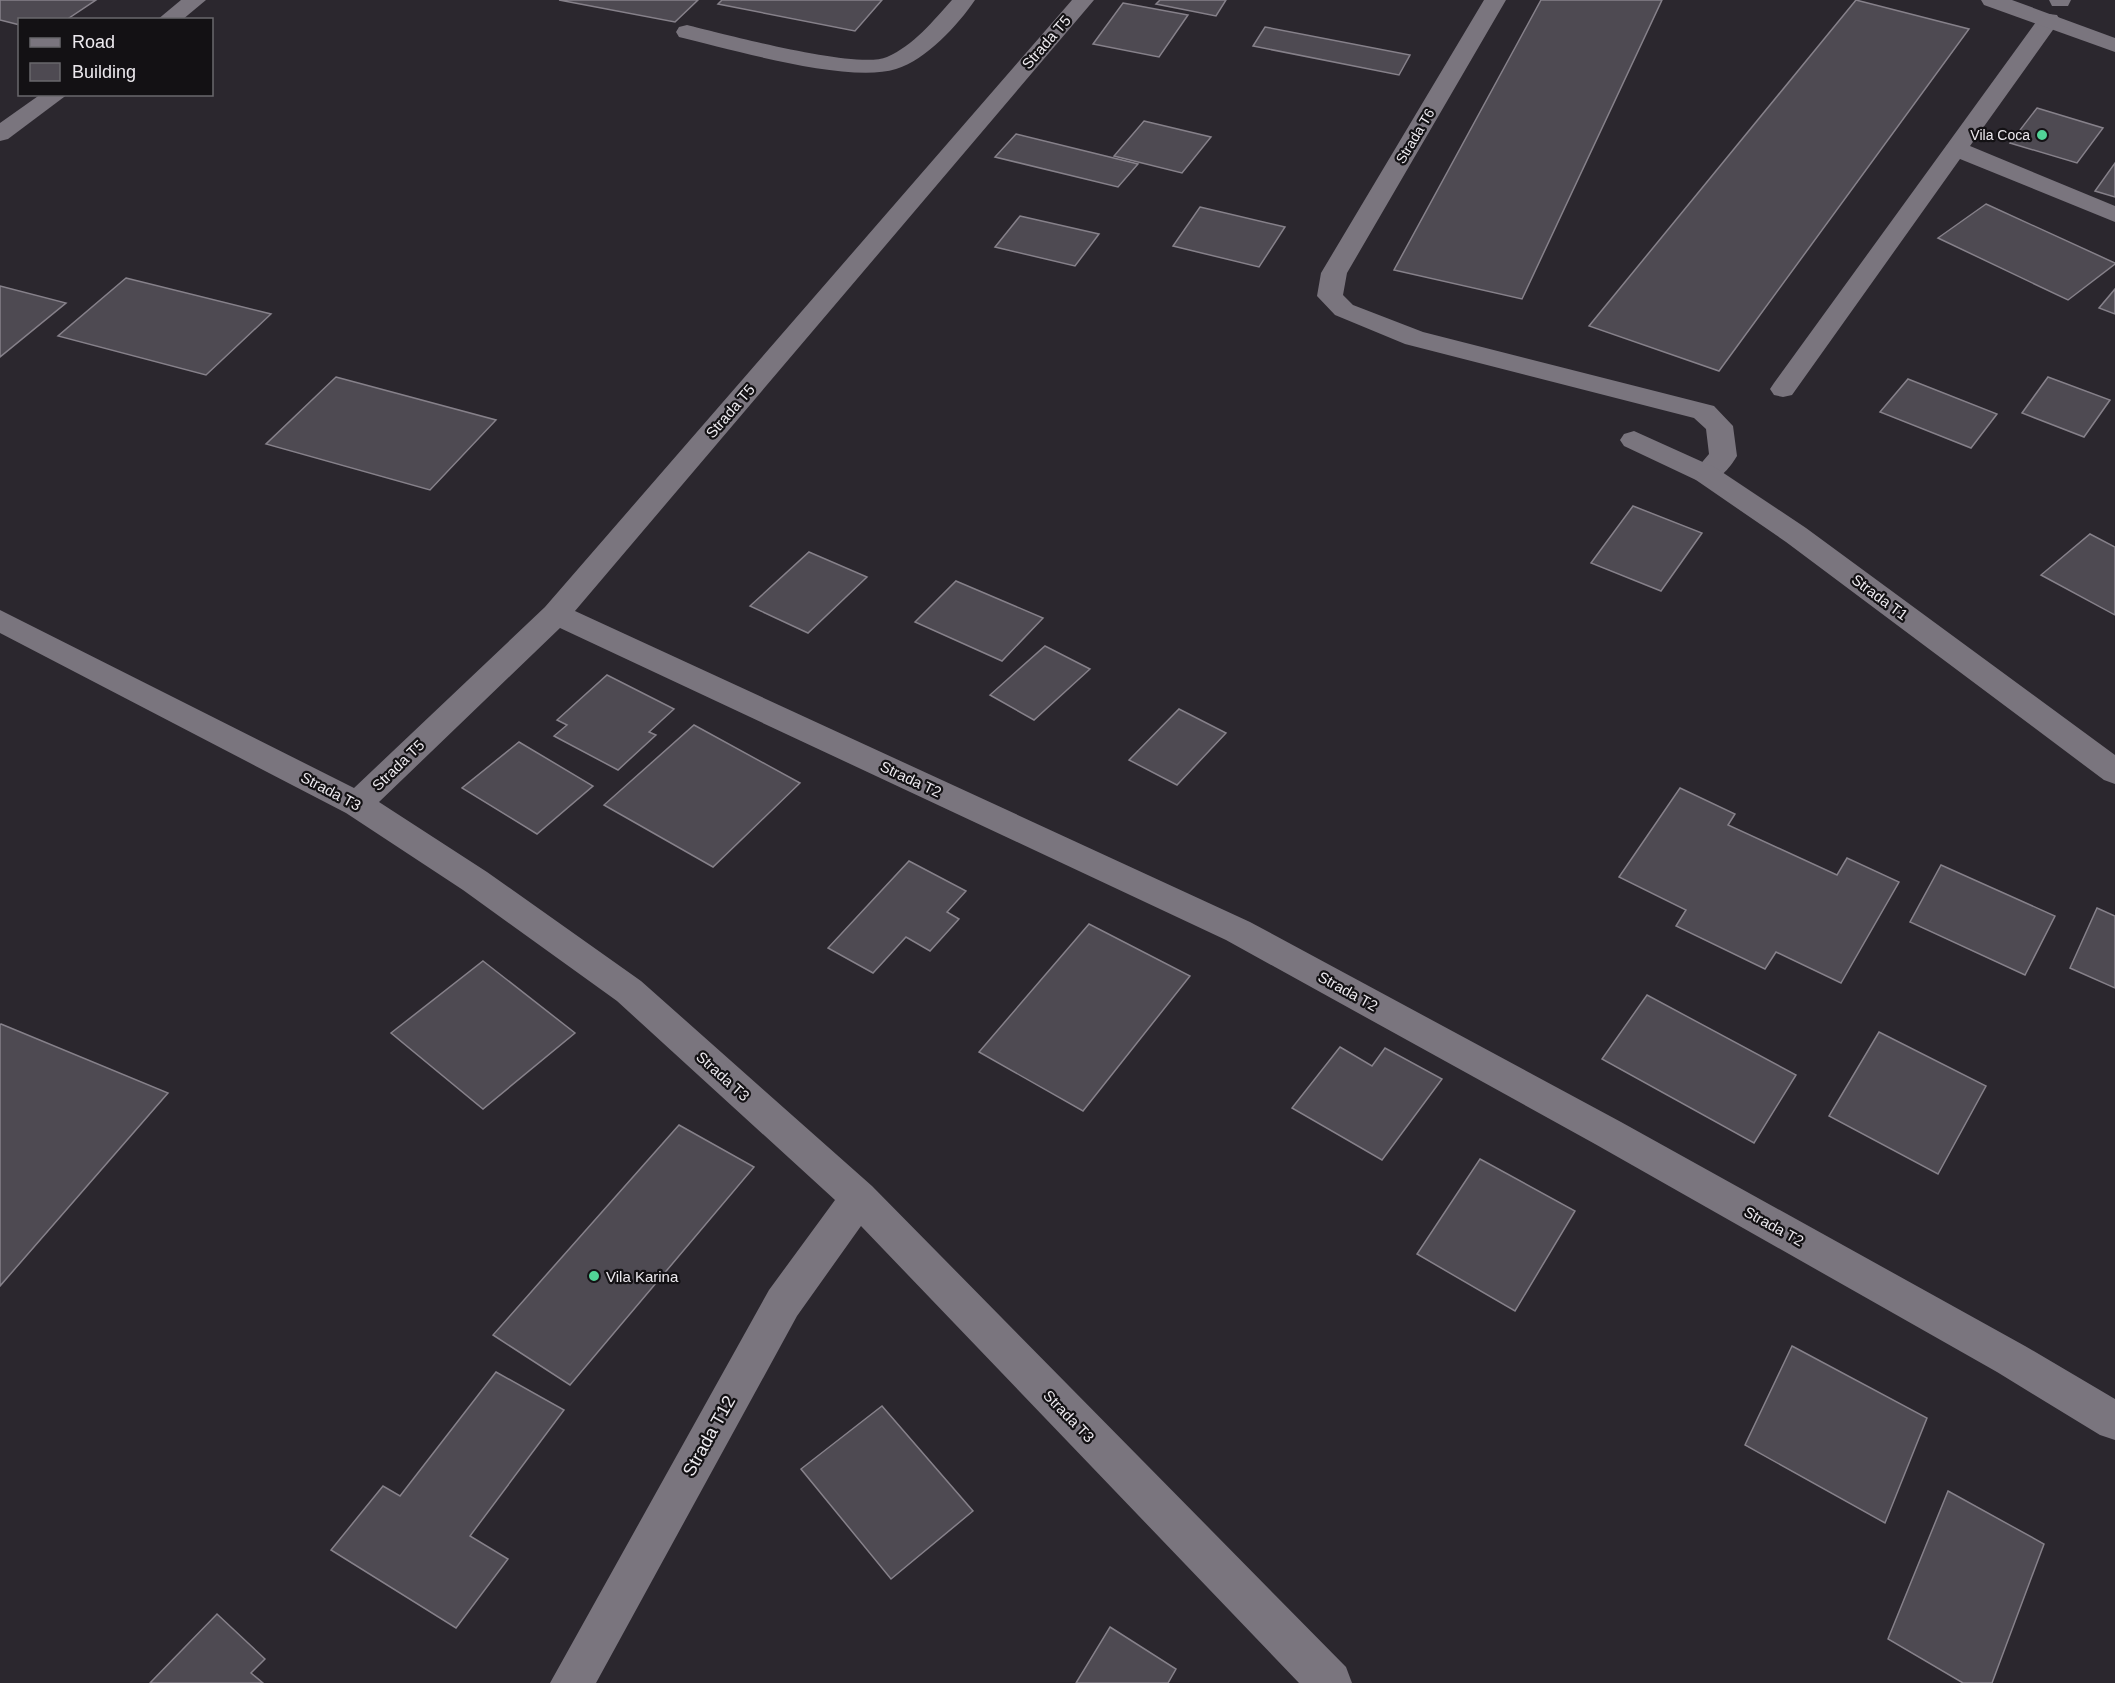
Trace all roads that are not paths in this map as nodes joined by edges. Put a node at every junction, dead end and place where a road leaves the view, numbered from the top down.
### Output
1 (195, 0) edge
2 (964, 0) edge
3 (1083, 0) edge
4 (1496, 0) edge
5 (1992, 0) edge
6 (2057, 5) edge
7 (2082, 9) dead end
8 (170, 18) edge
9 (687, 32) dead end
10 (2115, 45) edge
11 (54, 96) edge
12 (0, 134) edge
13 (1956, 149) junction
14 (2115, 215) edge
15 (1783, 389) dead end
16 (1634, 440) dead end
17 (1706, 474) junction
18 (555, 614) junction
19 (0, 620) edge
20 (2115, 772) edge
21 (357, 804) junction
22 (859, 1197) junction
23 (2115, 1421) edge
24 (572, 1683) edge
25 (1330, 1683) edge

1 - 8 street
2 - 9 street
3 - 18 street, Strada T5
4 - 17 street, Strada T6
5 - 6 street
6 - 7 street
6 - 10 street
6 - 13 street
11 - 12 street
13 - 14 street
13 - 15 street
16 - 17 street, Strada T1
17 - 20 street, Strada T1
18 - 21 street, Strada T5
18 - 23 street, Strada T2
19 - 21 street, Strada T3
21 - 22 street, Strada T3
22 - 24 street, Strada T12
22 - 25 street, Strada T3

